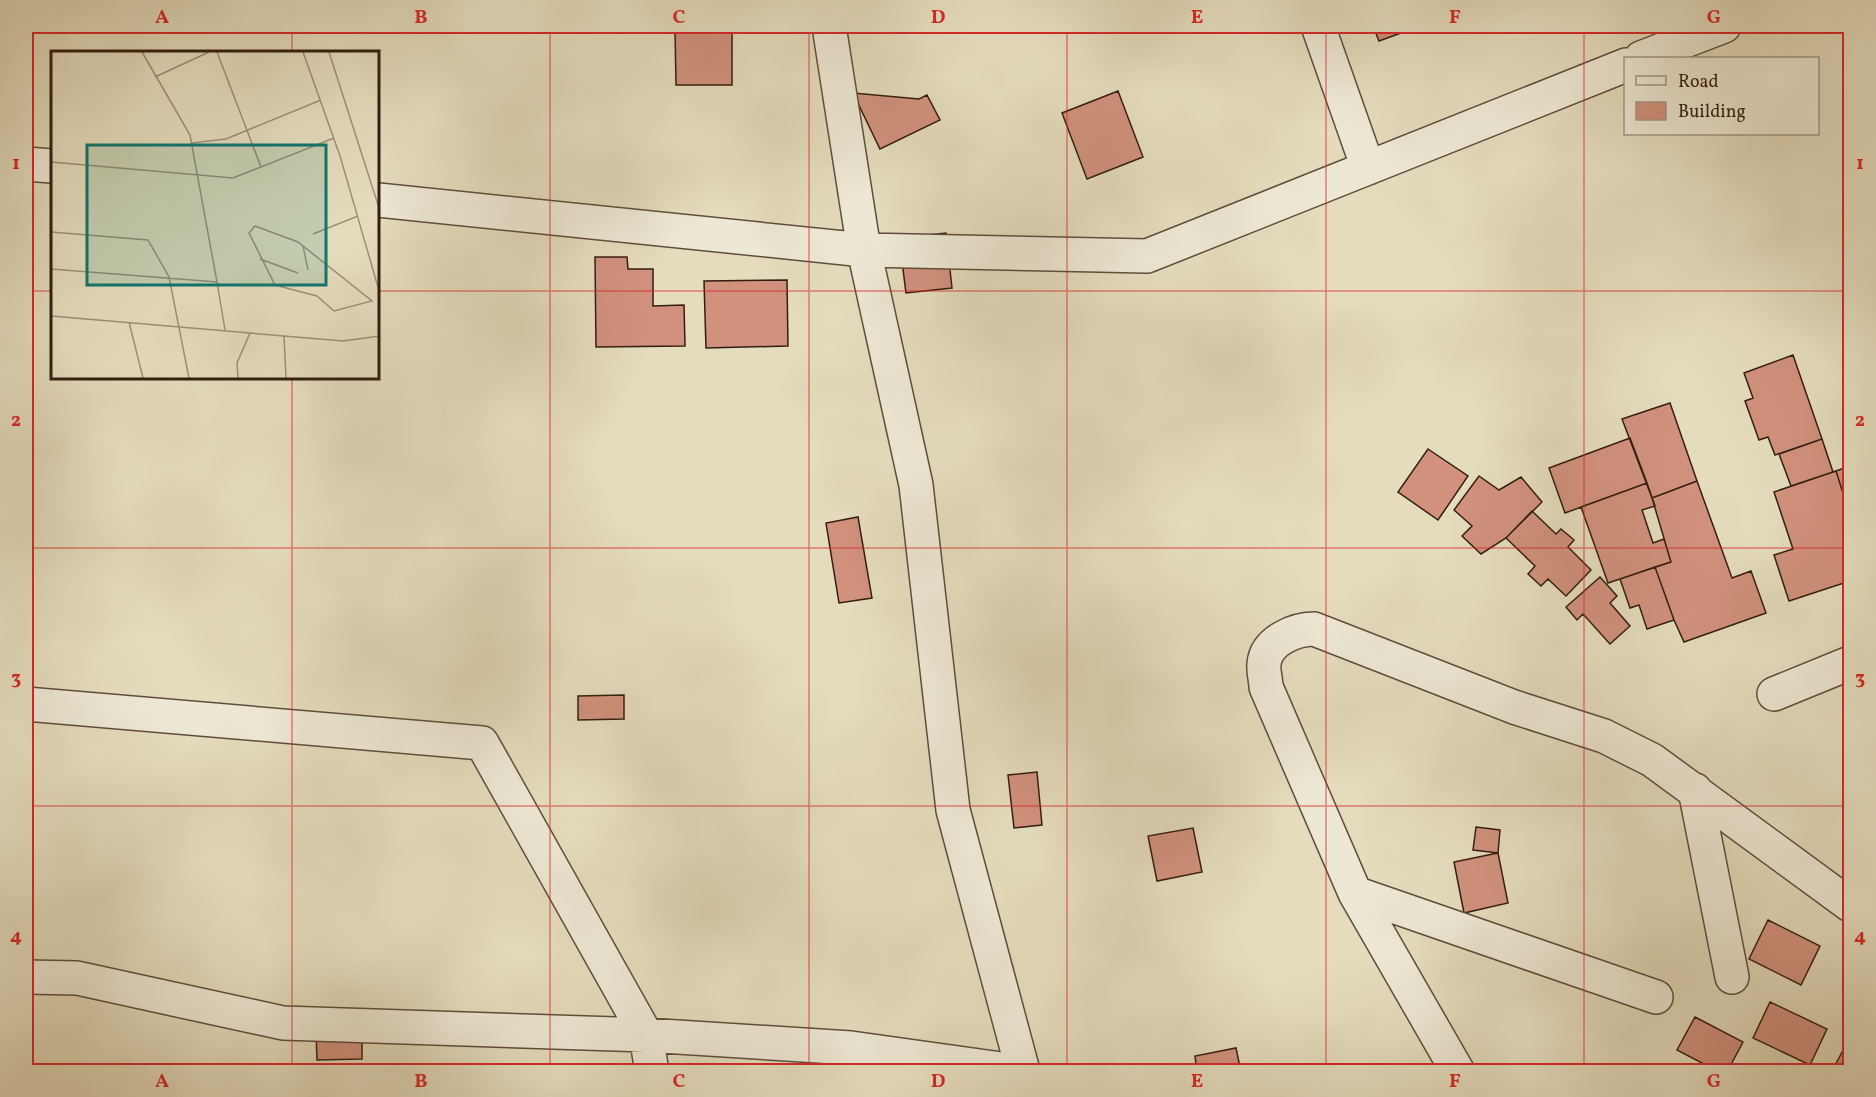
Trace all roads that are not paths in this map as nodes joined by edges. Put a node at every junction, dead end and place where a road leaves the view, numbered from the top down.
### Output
1 (829, 26) edge
2 (1318, 26) edge
3 (1724, 26) edge
4 (1644, 57) edge
5 (1624, 66) edge
6 (26, 164) edge
7 (51, 166) edge
8 (1368, 168) junction
9 (380, 200) edge
10 (864, 250) junction
11 (1851, 663) edge
12 (1774, 694) dead end
13 (26, 704) edge
14 (1695, 790) junction
15 (1355, 892) junction
16 (1851, 905) edge
17 (26, 977) edge
18 (1732, 977) dead end
19 (1656, 997) dead end
20 (645, 1035) junction
21 (652, 1071) edge
22 (1023, 1071) edge
23 (1458, 1071) edge

1 - 10 street
2 - 8 street
3 - 4 street
5 - 8 street
6 - 7 street
8 - 10 street
9 - 10 street
10 - 22 street
11 - 12 street
13 - 20 street
14 - 15 street
14 - 16 street
14 - 18 street
15 - 19 street
15 - 23 street
17 - 20 street
20 - 21 street
20 - 22 street

